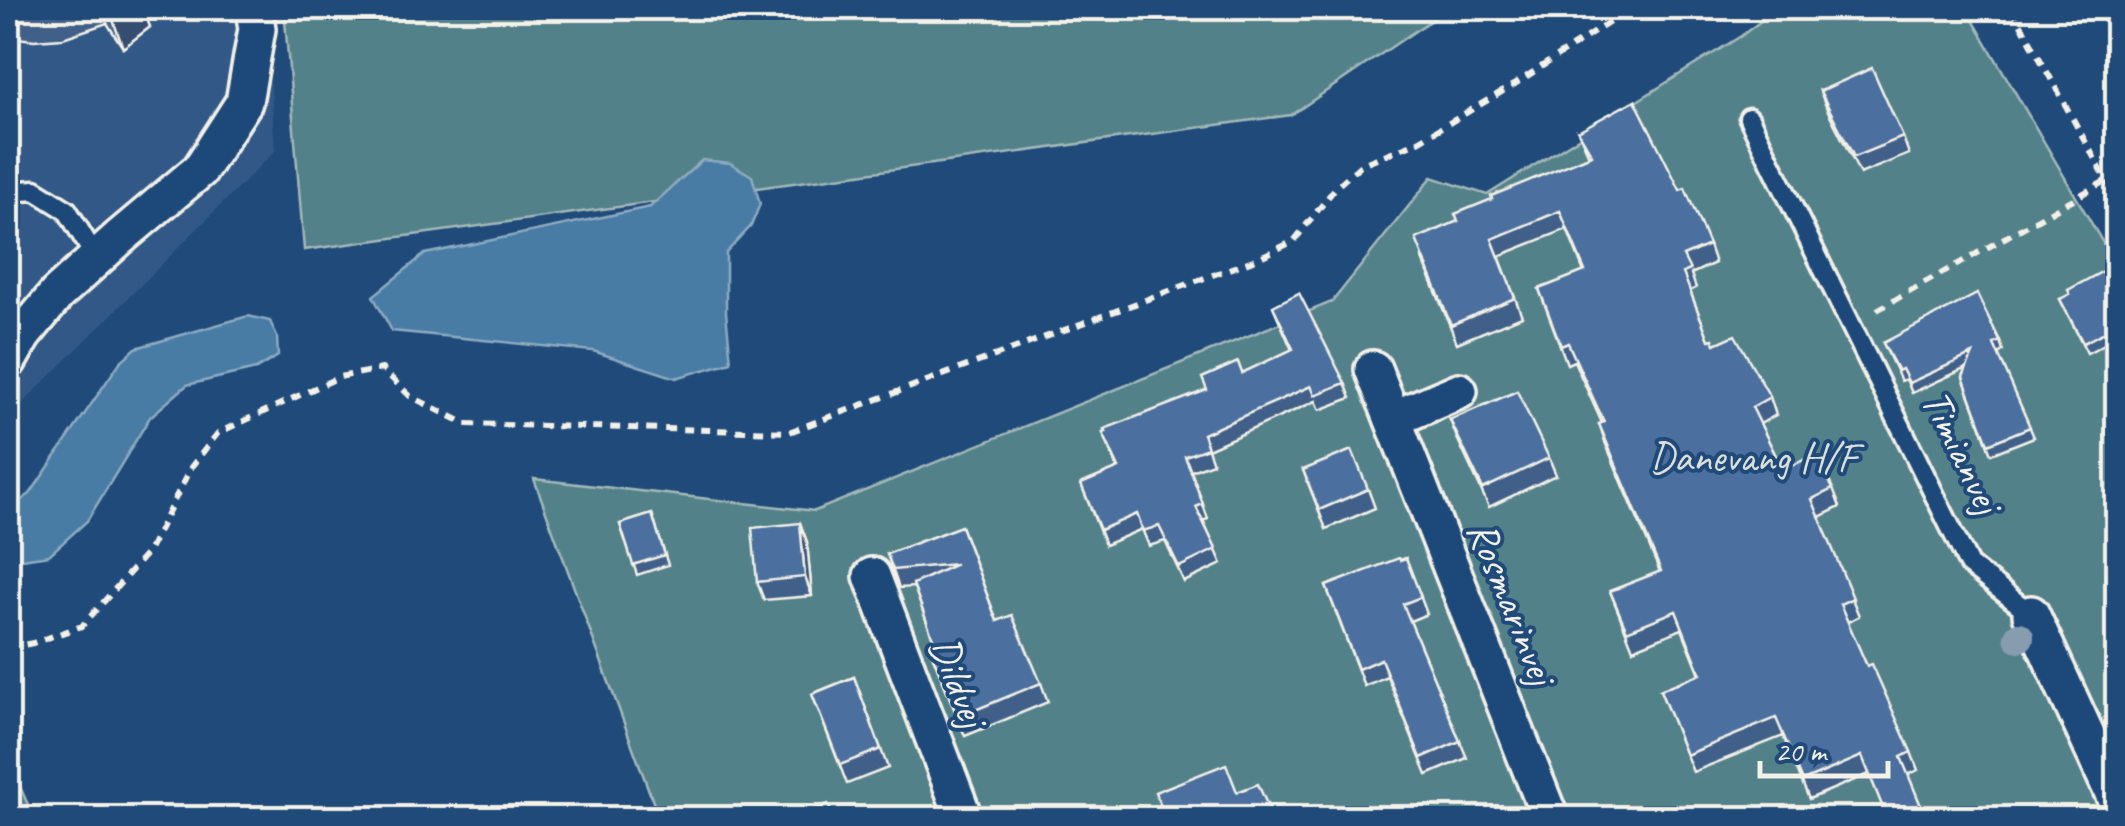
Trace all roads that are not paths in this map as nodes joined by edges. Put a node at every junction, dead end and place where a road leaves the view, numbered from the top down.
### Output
1 (254, 8) edge
2 (1749, 118) dead end
3 (8, 192) edge
4 (96, 258) junction
5 (13, 339) edge
6 (1373, 369) dead end
7 (1459, 391) dead end
8 (1393, 419) junction
9 (872, 576) dead end
10 (2031, 614) joint
11 (2118, 804) edge
12 (964, 818) edge
13 (1550, 818) edge

1 - 4 street
2 - 10 lane, Timianvej
3 - 4 lane
4 - 5 street
6 - 8 street, Rosmarinvej
7 - 8 street
8 - 13 street, Rosmarinvej
9 - 12 street, Dildvej
10 - 11 street, Timianvej

